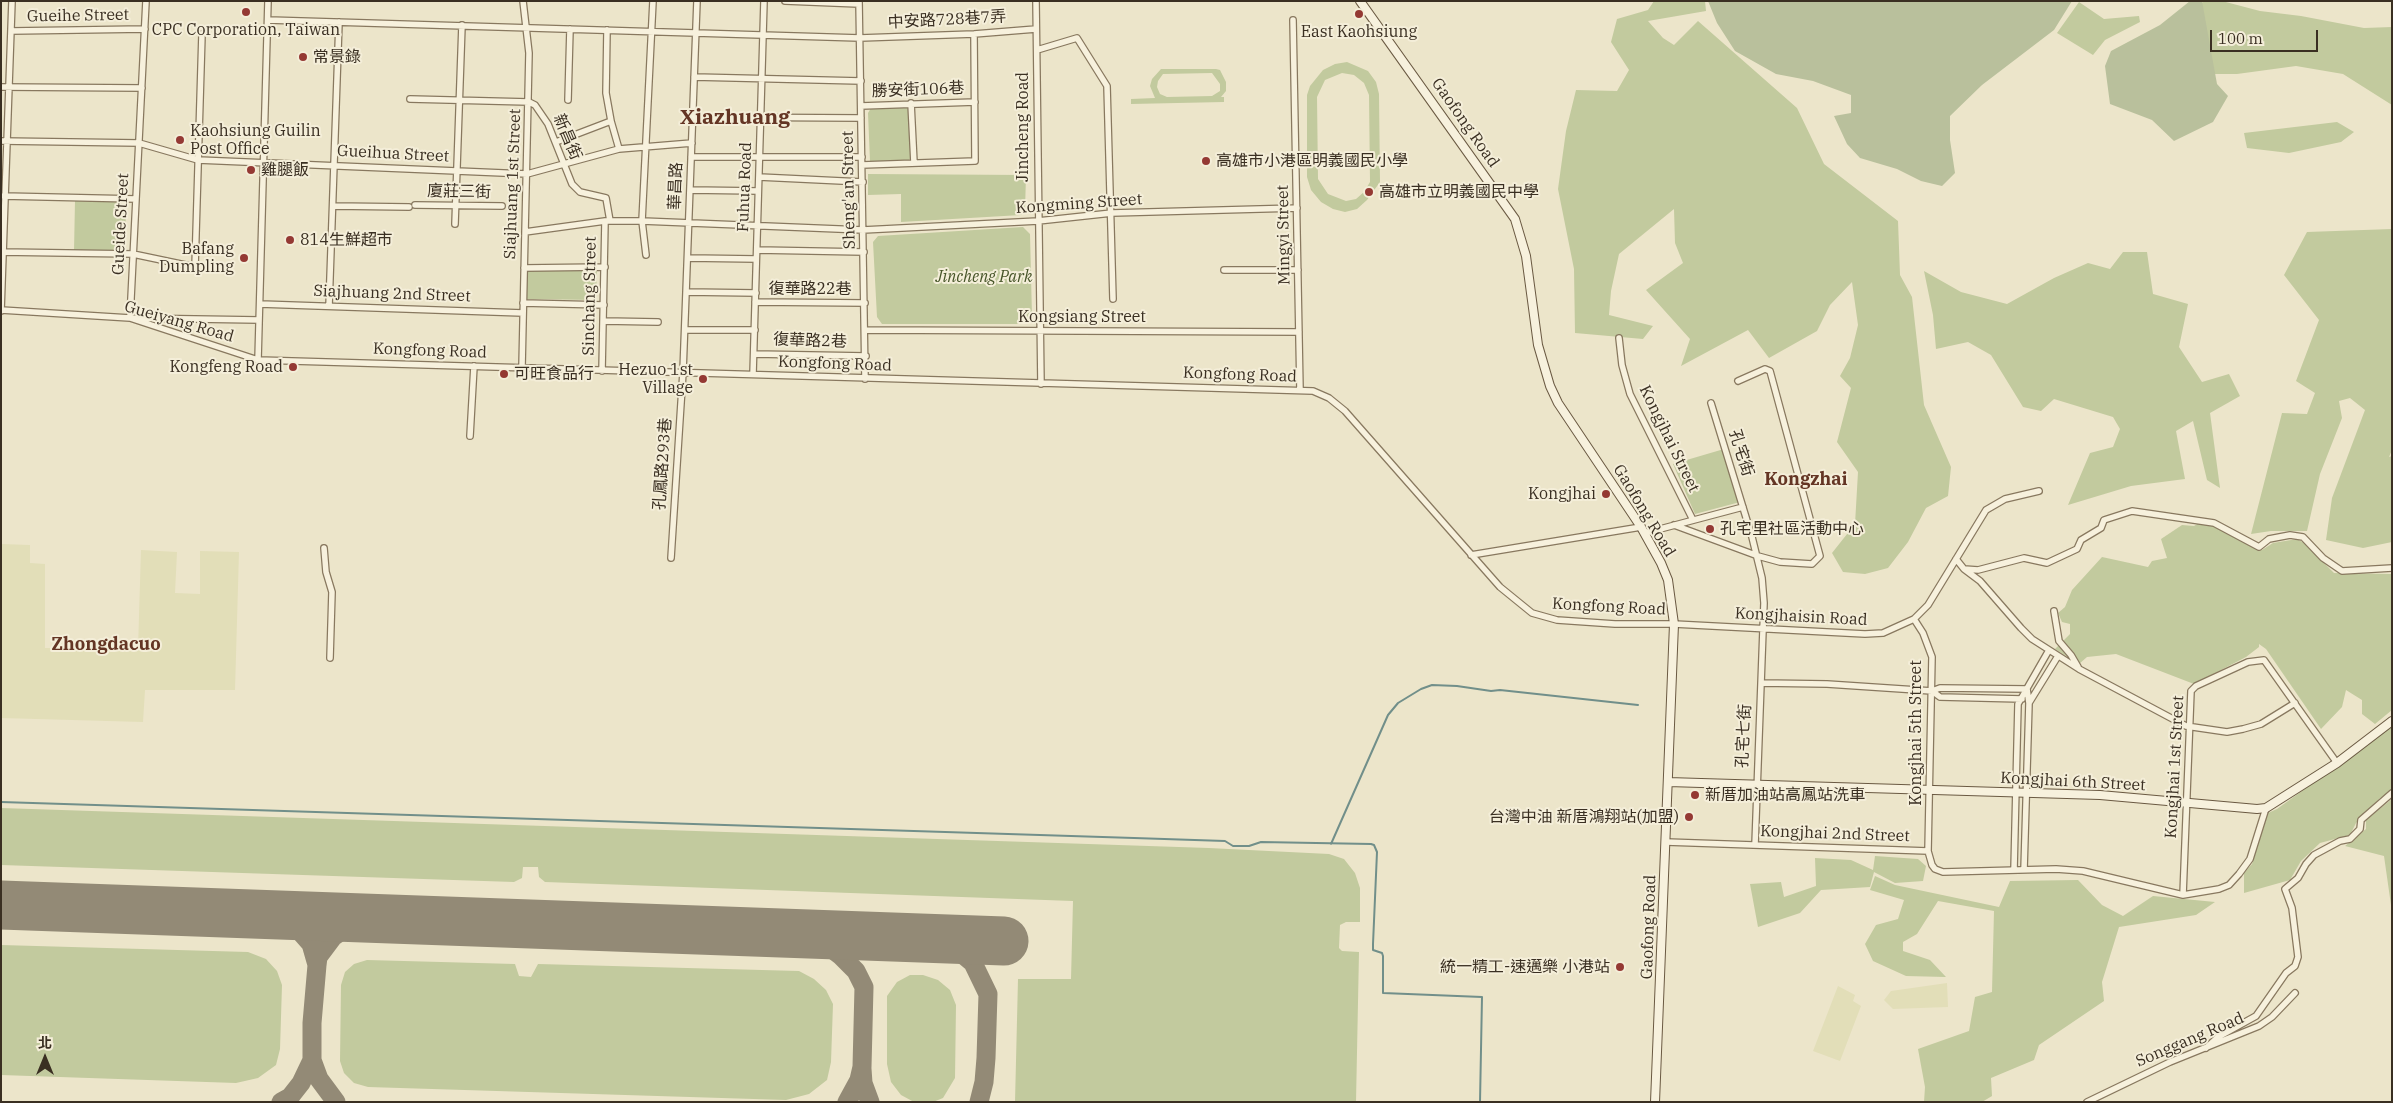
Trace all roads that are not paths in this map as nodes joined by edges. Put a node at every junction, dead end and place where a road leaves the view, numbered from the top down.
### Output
1 (12, 1) edge
2 (146, 1) edge
3 (268, 1) edge
4 (523, 1) edge
5 (653, 1) edge
6 (696, 1) edge
7 (764, 1) edge
8 (785, 1) edge
9 (1036, 1) edge
10 (1360, 1) edge
11 (859, 3) edge
12 (268, 20) junction
13 (1293, 20) dead end
14 (339, 22) junction
15 (462, 25) junction
16 (527, 28) junction
17 (145, 29) junction
18 (570, 29) junction
19 (1036, 29) junction
20 (606, 30) junction
21 (653, 30) junction
22 (11, 31) junction
23 (696, 32) junction
24 (202, 34) dead end
25 (974, 34) junction
26 (763, 35) junction
27 (860, 38) junction
28 (1037, 50) junction
29 (694, 77) junction
30 (761, 79) junction
31 (861, 82) junction
32 (1, 86) edge
33 (9, 87) junction
34 (142, 88) junction
35 (410, 99) dead end
36 (459, 100) junction
37 (568, 100) dead end
38 (528, 102) junction
39 (975, 102) junction
40 (911, 104) junction
41 (861, 106) junction
42 (692, 117) junction
43 (760, 117) junction
44 (861, 118) junction
45 (610, 121) junction
46 (4, 141) edge
47 (556, 142) junction
48 (139, 143) junction
49 (692, 144) junction
50 (647, 147) junction
51 (619, 149) junction
52 (691, 157) junction
53 (759, 157) junction
54 (862, 157) junction
55 (198, 160) junction
56 (264, 162) junction
57 (914, 163) junction
58 (564, 164) junction
59 (334, 165) junction
60 (862, 166) junction
61 (456, 170) junction
62 (527, 174) junction
63 (759, 177) junction
64 (863, 182) junction
65 (690, 190) junction
66 (758, 191) junction
67 (3, 196) edge
68 (136, 199) junction
69 (415, 205) dead end
70 (455, 205) junction
71 (333, 206) junction
72 (502, 206) dead end
73 (409, 207) dead end
74 (1297, 208) junction
75 (1112, 213) junction
76 (608, 221) junction
77 (642, 221) junction
78 (1038, 222) junction
79 (689, 223) junction
80 (455, 224) dead end
81 (758, 226) junction
82 (864, 230) junction
83 (525, 232) junction
84 (757, 250) junction
85 (2, 252) edge
86 (864, 252) junction
87 (133, 254) junction
88 (646, 255) dead end
89 (688, 258) junction
90 (756, 259) junction
91 (605, 267) junction
92 (524, 268) junction
93 (1224, 270) dead end
94 (1298, 270) junction
95 (686, 292) junction
96 (756, 293) junction
97 (1113, 299) dead end
98 (755, 302) junction
99 (865, 303) junction
100 (260, 304) junction
101 (523, 304) junction
102 (604, 305) junction
103 (329, 306) junction
104 (1, 310) edge
105 (523, 313) junction
106 (130, 318) junction
107 (259, 320) junction
108 (604, 321) junction
109 (658, 322) dead end
110 (685, 330) junction
111 (755, 330) junction
112 (865, 330) junction
113 (1040, 331) junction
114 (1299, 332) junction
115 (1619, 338) dead end
116 (754, 354) junction
117 (866, 356) junction
118 (258, 360) junction
119 (474, 366) junction
120 (522, 367) junction
121 (602, 370) junction
122 (683, 372) junction
123 (753, 374) junction
124 (866, 379) junction
125 (1738, 382) dead end
126 (1041, 384) junction
127 (1300, 390) junction
128 (1711, 403) dead end
129 (470, 436) dead end
130 (2039, 491) dead end
131 (1743, 508) junction
132 (1693, 520) junction
133 (1674, 525) junction
134 (1643, 530) junction
135 (324, 548) dead end
136 (1471, 555) junction
137 (1758, 556) junction
138 (670, 558) dead end
139 (1956, 559) junction
140 (2392, 568) edge
141 (1964, 569) junction
142 (2054, 611) dead end
143 (1914, 619) junction
144 (1674, 624) junction
145 (1763, 629) junction
146 (2050, 650) junction
147 (2058, 656) junction
148 (330, 658) dead end
149 (2078, 669) junction
150 (1761, 683) junction
151 (2027, 689) junction
152 (1932, 691) junction
153 (2021, 699) junction
154 (2029, 703) junction
155 (2296, 704) junction
156 (2392, 721) edge
157 (2189, 727) junction
158 (2337, 763) junction
159 (1668, 782) junction
160 (1756, 783) junction
161 (1928, 789) junction
162 (2015, 792) junction
163 (2026, 793) junction
164 (2392, 793) edge
165 (2187, 802) junction
166 (2266, 808) junction
167 (1666, 842) junction
168 (1755, 845) junction
169 (1928, 851) junction
170 (2014, 870) junction
171 (2024, 870) junction
172 (2183, 895) junction
173 (2295, 993) dead end
174 (2206, 1048) junction
175 (1654, 1102) edge
176 (2087, 1102) edge

1 - 22 street
2 - 17 street, Gueide Street
3 - 12 street
4 - 16 street, Siajhuang 1st Street
5 - 21 street
6 - 23 street, 華昌路
7 - 26 street, Fuhua Road
8 - 11 street
9 - 19 street, Jincheng Road
10 - 134 street, Gaofong Road
11 - 27 street, Sheng'an Street
12 - 14 street, 中安路728巷7弄
12 - 56 street
13 - 74 street, Mingyi Street
14 - 15 street, 中安路728巷7弄
14 - 59 street
15 - 16 street, 中安路728巷7弄
15 - 36 street
16 - 18 street, 中安路728巷7弄
16 - 38 street, Siajhuang 1st Street
17 - 22 street, Gueihe Street
17 - 34 street, Gueide Street
18 - 20 street, 中安路728巷7弄
18 - 37 street, 新昌街
19 - 25 street, 中安路728巷7弄
19 - 28 street, Jincheng Road
20 - 21 street, 中安路728巷7弄
20 - 45 street
21 - 23 street, 中安路728巷7弄
21 - 50 street
22 - 33 street
23 - 26 street, 中安路728巷7弄
23 - 29 street, 華昌路
24 - 55 street
25 - 27 street, 中安路728巷7弄
25 - 39 street
26 - 27 street, 中安路728巷7弄
26 - 30 street, Fuhua Road
27 - 31 street, Sheng'an Street
28 - 75 street, Jincheng Road
28 - 78 street, Jincheng Road
29 - 30 street
29 - 42 street, 華昌路
30 - 31 street
30 - 43 street, Fuhua Road
31 - 41 street, Sheng'an Street
32 - 33 street
33 - 34 street
33 - 46 street
34 - 48 street, Gueide Street
35 - 36 street
36 - 38 street
36 - 61 street
38 - 47 street, 新昌街
38 - 62 street, Siajhuang 1st Street
39 - 40 street, 勝安街106巷
39 - 57 street
40 - 41 street, 勝安街106巷
40 - 57 street
41 - 44 street, Sheng'an Street
42 - 43 street
42 - 49 street, 華昌路
43 - 44 street
43 - 53 street, Fuhua Road
44 - 54 street, Sheng'an Street
45 - 47 street
45 - 51 street
46 - 48 street, Gueihua Street
46 - 67 street
47 - 58 street, 新昌街
48 - 55 street, Gueihua Street
48 - 68 street, Gueide Street
49 - 50 street, Gueihua Street
49 - 52 street, 華昌路
50 - 51 street, Gueihua Street
50 - 77 street
51 - 58 street, Gueihua Street
52 - 53 street
52 - 65 street, 華昌路
53 - 54 street
53 - 63 street, Fuhua Road
54 - 60 street, Sheng'an Street
55 - 56 street, Gueihua Street
55 - 87 street
56 - 59 street, Gueihua Street
56 - 100 street
57 - 60 street
58 - 62 street, Gueihua Street
58 - 76 street, 新昌街
59 - 61 street, Gueihua Street
59 - 71 street
60 - 64 street, Sheng'an Street
61 - 62 street, Gueihua Street
61 - 70 street
62 - 83 street, Siajhuang 1st Street
63 - 64 street
63 - 66 street, Fuhua Road
64 - 82 street, Sheng'an Street
65 - 66 street
65 - 79 street, 華昌路
66 - 81 street, Fuhua Road
67 - 68 street
67 - 85 street
68 - 87 street, Gueide Street
69 - 70 street, 廈莊三街
70 - 72 street, 廈莊三街
70 - 80 street
71 - 73 street
71 - 103 street
74 - 75 street, Kongming Street
74 - 94 street, Mingyi Street
75 - 78 street, Kongming Street
75 - 97 street, Jincheng Road
76 - 77 street, Sinchang Street
76 - 83 street, Sinchang Street
76 - 91 street, Sinchang Street
77 - 79 street, Sinchang Street
77 - 88 street
78 - 82 street, Kongming Street
78 - 113 street, Jincheng Road
79 - 81 street, Sinchang Street
79 - 89 street, 華昌路
81 - 82 street, Kongming Street
81 - 84 street, Fuhua Road
82 - 86 street, Sheng'an Street
83 - 92 street, Siajhuang 1st Street
84 - 86 street
84 - 90 street, Fuhua Road
85 - 87 street
85 - 104 street
86 - 99 street, Sheng'an Street
87 - 106 street, Gueide Street
89 - 90 street
89 - 95 street, 華昌路
90 - 96 street, Fuhua Road
91 - 92 street
91 - 102 street, Sinchang Street
92 - 101 street, Siajhuang 1st Street
93 - 94 street
94 - 114 street, Mingyi Street
95 - 96 street
95 - 110 street, 華昌路
96 - 98 street, Fuhua Road
98 - 99 street, 復華路22巷
98 - 111 street, Fuhua Road
99 - 112 street, Sheng'an Street
100 - 103 street, Siajhuang 2nd Street
100 - 107 street
101 - 102 street
101 - 105 street, Siajhuang 1st Street
102 - 108 street, Sinchang Street
103 - 105 street, Siajhuang 2nd Street
104 - 106 street, Gueiyang Road
105 - 120 street, Siajhuang 1st Street
106 - 107 street
106 - 118 street, Gueiyang Road
107 - 118 street
108 - 109 street
108 - 121 street, Sinchang Street
110 - 111 street
110 - 122 street, 華昌路
111 - 116 street, Fuhua Road
112 - 113 street, Kongsiang Street
112 - 117 street, Sheng'an Street
113 - 114 street, Kongsiang Street
113 - 126 street, Jincheng Road
114 - 127 street, Mingyi Street
115 - 132 street, Kongjhai Street
116 - 117 street, 復華路2巷
116 - 123 street, Fuhua Road
117 - 124 street, Sheng'an Street
118 - 119 street, Kongfong Road
119 - 120 street, Kongfong Road
119 - 129 street
120 - 121 street, Kongfong Road
121 - 122 street, Kongfong Road
122 - 123 street, Kongfong Road
122 - 138 street, 孔鳳路293巷
123 - 124 street, Kongfong Road
124 - 126 street, Kongfong Road
125 - 137 street
126 - 127 street, Kongfong Road
127 - 136 street, Kongfong Road
128 - 131 street, 孔宅街
130 - 139 street, Kongjhaisin Road
131 - 132 street
131 - 137 street, 孔宅街
132 - 133 street
133 - 134 street
133 - 137 street
134 - 136 street
134 - 144 street, Gaofong Road
135 - 148 street
136 - 144 street, Kongfong Road
137 - 145 street, 孔宅街
139 - 141 street
139 - 143 street, Kongjhaisin Road
140 - 141 street
141 - 146 street
142 - 149 street
143 - 145 street, Kongjhaisin Road
143 - 152 street, Kongjhai 5th Street
144 - 145 street, Kongjhaisin Road
144 - 159 street, Gaofong Road
145 - 150 street, 孔宅七街
146 - 147 street
146 - 151 street
147 - 149 street
147 - 154 street
149 - 157 street
150 - 152 street
150 - 160 street, 孔宅七街
151 - 152 street
151 - 153 street
151 - 154 street
152 - 153 street
152 - 161 street, Kongjhai 5th Street
153 - 154 street
153 - 162 street
154 - 163 street
155 - 157 street
155 - 157 street, Kongjhai 1st Street
155 - 158 street
156 - 158 street
157 - 165 street, Kongjhai 1st Street
158 - 166 street
159 - 160 street, Kongjhai 6th Street
159 - 167 street, Gaofong Road
160 - 161 street, Kongjhai 6th Street
160 - 168 street, 孔宅七街
161 - 162 street, Kongjhai 6th Street
161 - 169 street, Kongjhai 5th Street
162 - 163 street, Kongjhai 6th Street
162 - 170 street
163 - 165 street, Kongjhai 6th Street
163 - 171 street
164 - 174 street
165 - 166 street, Kongjhai 6th Street
165 - 172 street, Kongjhai 1st Street
166 - 172 street, Kongjhai 2nd Street
167 - 168 street, Kongjhai 2nd Street
167 - 175 street, Gaofong Road
168 - 169 street, Kongjhai 2nd Street
169 - 170 street, Kongjhai 2nd Street
170 - 171 street, Kongjhai 2nd Street
171 - 172 street, Kongjhai 2nd Street
173 - 174 street, Songgang Road
174 - 176 street, Songgang Road

